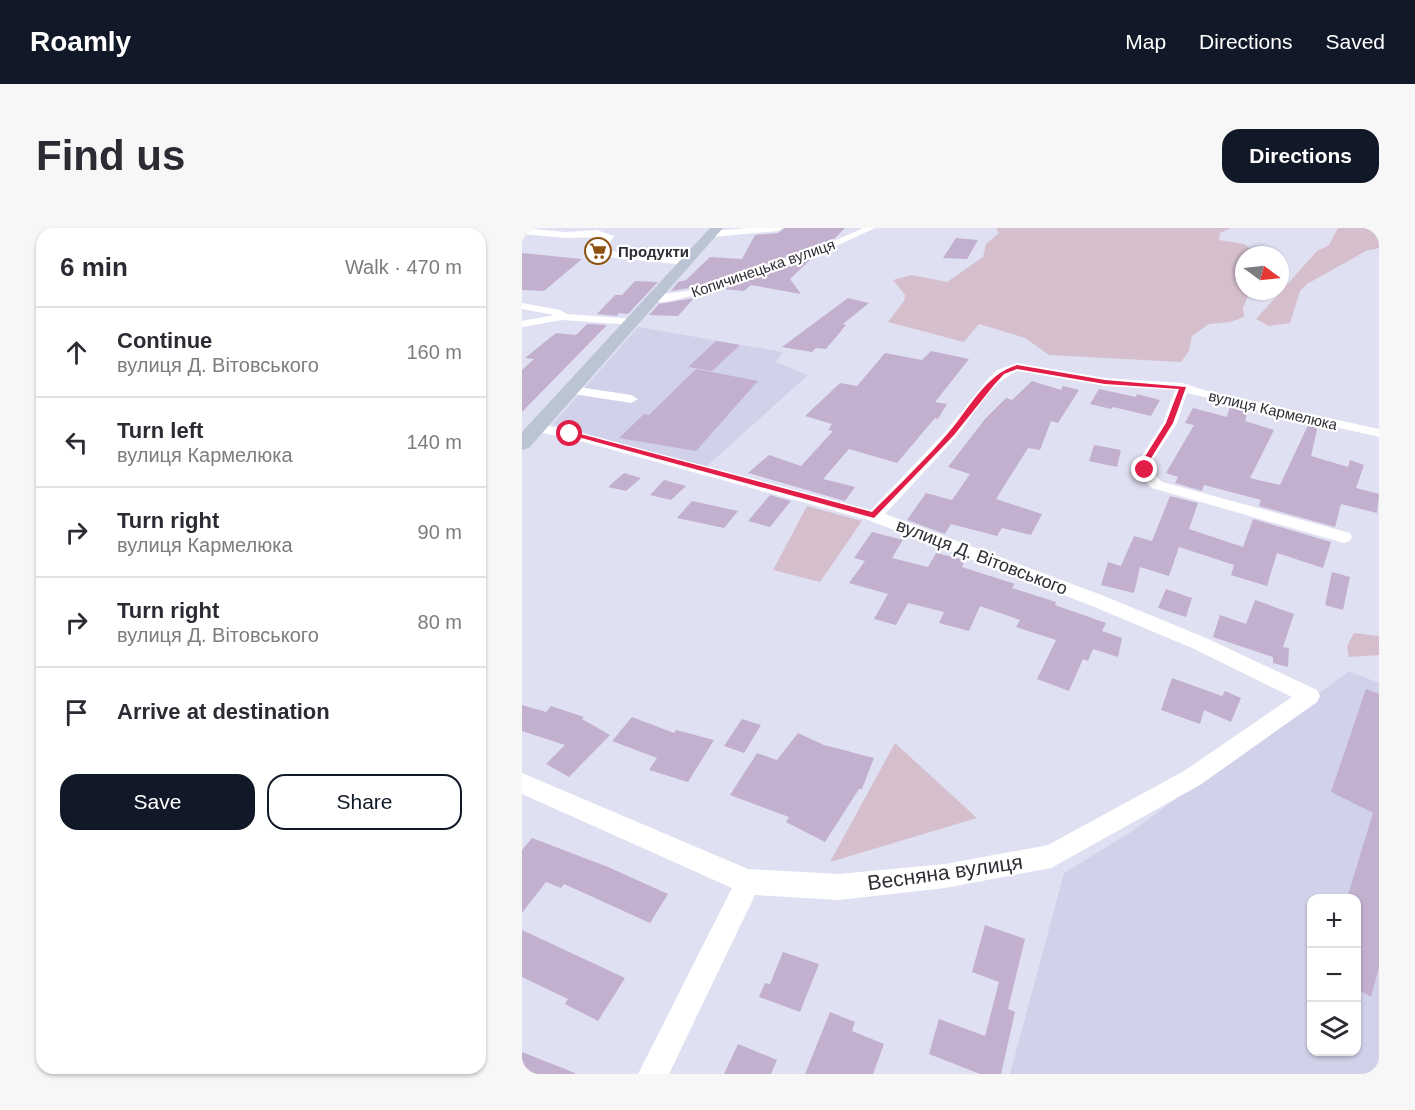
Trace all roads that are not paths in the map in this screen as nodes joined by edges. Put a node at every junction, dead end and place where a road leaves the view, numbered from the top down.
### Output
1 (778, 228) edge
2 (870, 228) edge
3 (522, 231) edge
4 (715, 231) edge
5 (686, 262) junction
6 (654, 299) junction
7 (522, 306) edge
8 (564, 317) junction
9 (633, 322) junction
10 (522, 324) edge
11 (1183, 387) junction
12 (572, 390) junction
13 (631, 399) dead end
14 (537, 428) junction
15 (1379, 433) edge
16 (522, 444) edge
17 (874, 516) junction
18 (1344, 537) dead end
19 (1310, 696) joint
20 (522, 783) edge
21 (748, 882) junction
22 (653, 1074) edge

1 - 4 street
2 - 6 street, Копичинецька вулиця
3 - 5 street
4 - 5 main road, Копичинецька вулиця
5 - 6 main road, Копичинецька вулиця
6 - 9 main road, Копичинецька вулиця
7 - 8 street
8 - 9 street
8 - 10 street
9 - 12 main road, Копичинецька вулиця
11 - 15 street, вулиця Кармелюка
11 - 17 street, вулиця Кармелюка
11 - 18 street
12 - 13 street
12 - 14 main road, Копичинецька вулиця
14 - 16 main road, Копичинецька вулиця
14 - 17 street, вулиця Д. Вітовського
17 - 19 street, вулиця Д. Вітовського
19 - 21 street, Весняна вулиця
20 - 21 street
21 - 22 street

